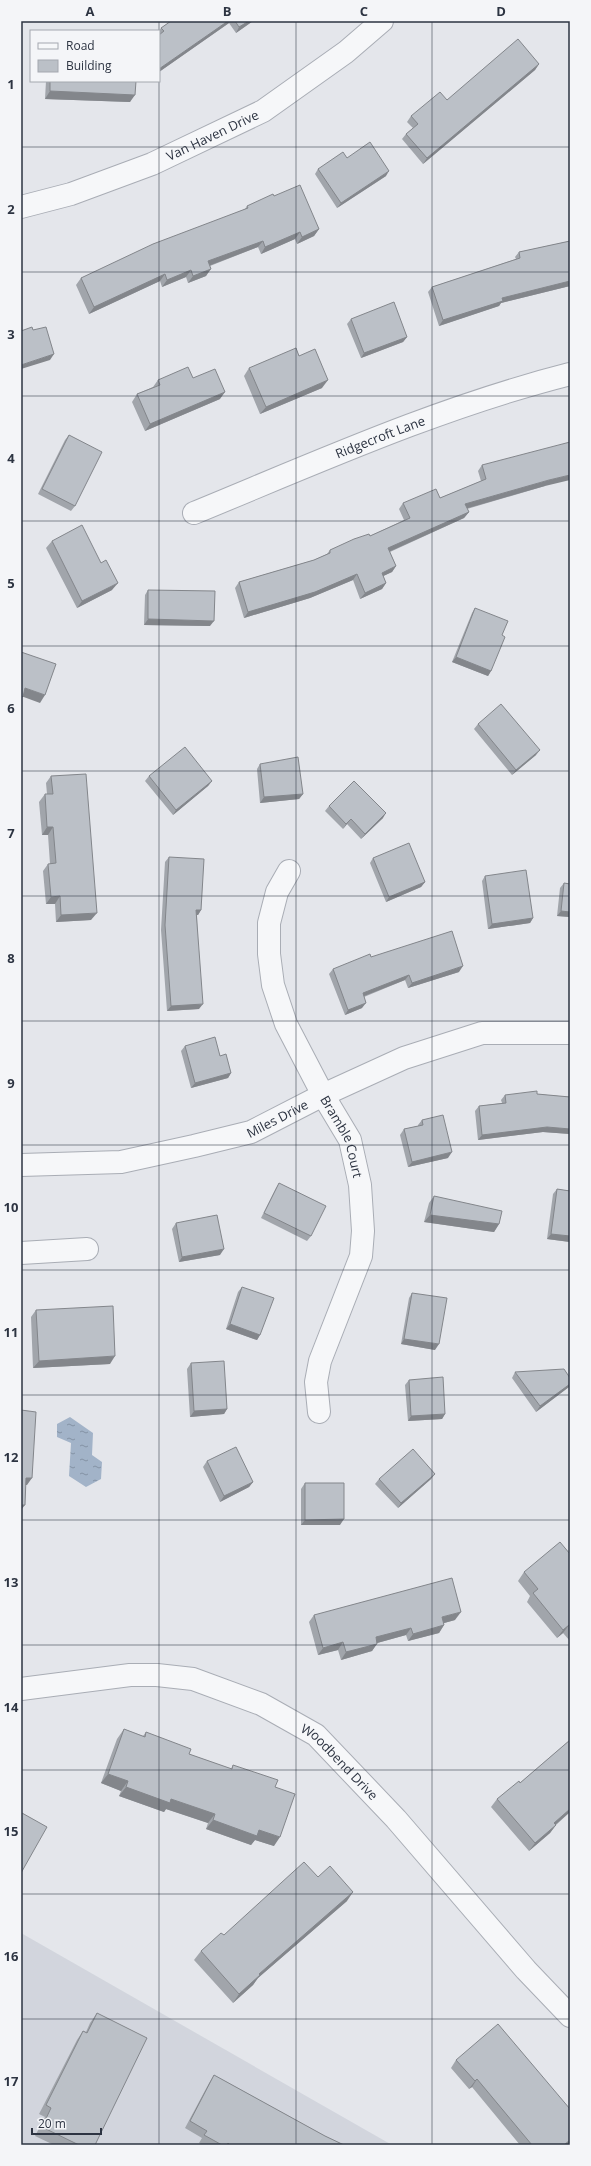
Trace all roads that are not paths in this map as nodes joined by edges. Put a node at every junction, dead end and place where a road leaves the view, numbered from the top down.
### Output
1 (382, 21) edge
2 (21, 207) edge
3 (570, 374) edge
4 (194, 512) dead end
5 (289, 871) dead end
6 (570, 1033) edge
7 (323, 1095) junction
8 (21, 1165) edge
9 (87, 1249) dead end
10 (21, 1253) edge
11 (319, 1412) dead end
12 (21, 1689) edge
13 (570, 2016) edge

1 - 2 street, Van Haven Drive
3 - 4 street, Ridgecroft Lane
5 - 7 street, Bramble Court
6 - 7 street, Miles Drive
7 - 8 street, Miles Drive
7 - 11 street, Bramble Court
9 - 10 street
12 - 13 street, Woodbend Drive

